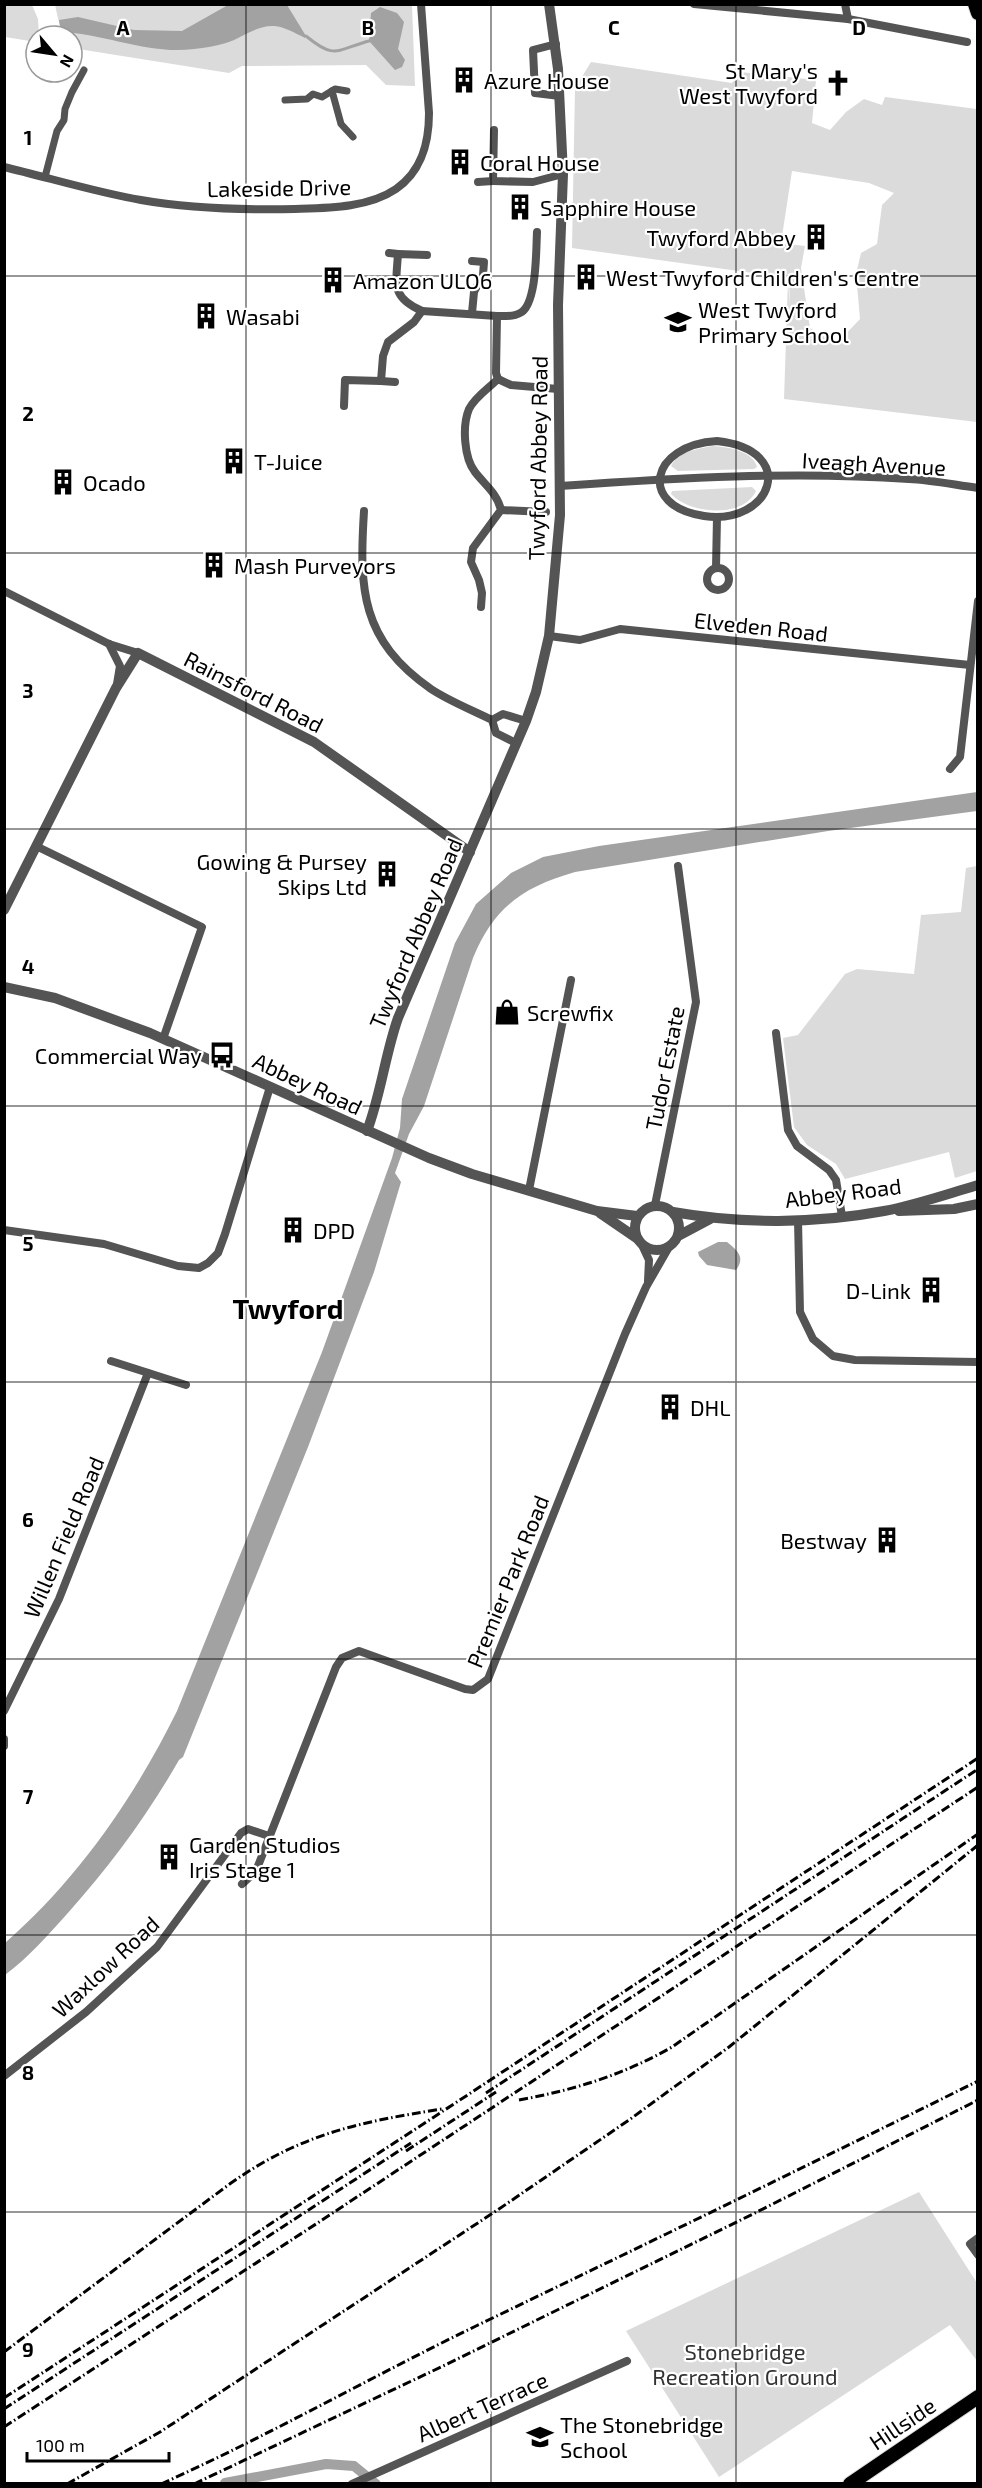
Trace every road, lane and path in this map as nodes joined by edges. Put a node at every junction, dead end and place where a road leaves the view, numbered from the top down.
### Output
1 (421, 4) edge
2 (549, 4) edge
3 (694, 4) edge
4 (845, 4) edge
5 (975, 4) edge
6 (978, 13) edge
7 (848, 20) junction
8 (967, 42) dead end
9 (555, 44) junction
10 (76, 84) edge
11 (332, 91) junction
12 (347, 91) dead end
13 (560, 96) junction
14 (285, 100) dead end
15 (494, 130) dead end
16 (353, 137) dead end
17 (4, 167) edge
18 (563, 174) junction
19 (45, 177) junction
20 (493, 181) junction
21 (478, 182) dead end
22 (537, 232) dead end
23 (427, 255) dead end
24 (471, 261) dead end
25 (422, 310) junction
26 (472, 313) junction
27 (497, 316) junction
28 (498, 380) junction
29 (381, 381) junction
30 (395, 382) dead end
31 (558, 389) junction
32 (344, 406) dead end
33 (769, 476) junction
34 (660, 479) junction
35 (560, 486) junction
36 (978, 488) edge
37 (501, 510) junction
38 (364, 512) dead end
39 (546, 512) dead end
40 (717, 517) junction
41 (716, 568) dead end
42 (4, 591) edge
43 (978, 601) edge
44 (481, 608) dead end
45 (549, 636) junction
46 (109, 644) junction
47 (138, 653) junction
48 (970, 665) junction
49 (116, 688) junction
50 (492, 720) junction
51 (526, 721) junction
52 (516, 743) junction
53 (950, 769) dead end
54 (36, 846) junction
55 (470, 852) junction
56 (678, 866) dead end
57 (4, 910) edge
58 (571, 980) dead end
59 (4, 987) edge
60 (776, 1032) dead end
61 (163, 1039) junction
62 (270, 1087) junction
63 (367, 1131) junction
64 (978, 1185) edge
65 (529, 1190) junction
66 (978, 1204) edge
67 (655, 1205) junction
68 (597, 1211) junction
69 (884, 1211) junction
70 (673, 1212) junction
71 (637, 1216) junction
72 (842, 1216) junction
73 (710, 1219) junction
74 (798, 1220) junction
75 (4, 1230) edge
76 (678, 1236) junction
77 (640, 1242) junction
78 (669, 1247) junction
79 (646, 1287) junction
80 (111, 1361) dead end
81 (978, 1362) edge
82 (148, 1373) junction
83 (186, 1385) dead end
84 (4, 1711) edge
85 (4, 1739) edge
86 (4, 1746) edge
87 (269, 1836) junction
88 (242, 1884) dead end
89 (4, 2076) edge
90 (978, 2238) edge
91 (978, 2255) edge
92 (627, 2361) dead end
93 (978, 2397) edge
94 (352, 2484) edge
95 (850, 2484) edge

1 - 19 street, Lakeside Drive
2 - 9 street, Twyford Abbey Road
3 - 7 street
4 - 7 street
5 - 6 main road
7 - 8 street
9 - 13 street, Twyford Abbey Road
9 - 13 street
10 - 19 street
11 - 12 street
11 - 14 street
11 - 16 street
13 - 18 street, Twyford Abbey Road
15 - 20 street
17 - 19 street, Lakeside Drive
18 - 20 street
18 - 31 street, Twyford Abbey Road
20 - 21 street
22 - 27 street
23 - 25 street
24 - 26 street
25 - 26 street
25 - 29 street
26 - 27 street
27 - 28 street
28 - 31 street
28 - 37 street
29 - 30 street
29 - 32 street
31 - 35 street, Twyford Abbey Road
33 - 34 street, Iveagh Avenue
33 - 34 street, Iveagh Avenue
33 - 36 street, Iveagh Avenue
33 - 40 street, Iveagh Avenue
34 - 35 street, Iveagh Avenue
34 - 40 street, Iveagh Avenue
35 - 45 street, Twyford Abbey Road
37 - 39 street
37 - 44 street
38 - 50 street
40 - 41 street
42 - 46 street, Rainsford Road
43 - 48 street
45 - 48 street, Elveden Road
45 - 51 street, Twyford Abbey Road
46 - 47 street, Rainsford Road
46 - 49 street
47 - 49 street
47 - 55 street, Rainsford Road
48 - 53 street
49 - 54 street
50 - 51 street
50 - 52 street
51 - 52 street, Twyford Abbey Road
52 - 55 street, Twyford Abbey Road
54 - 57 street
54 - 61 street
55 - 63 street, Twyford Abbey Road
56 - 67 street, Tudor Estate
58 - 65 street
59 - 61 street, Abbey Road
60 - 72 street
61 - 62 street, Abbey Road
62 - 63 street, Abbey Road
62 - 75 street
63 - 65 street, Abbey Road
64 - 69 street, Abbey Road
65 - 68 street, Abbey Road
66 - 69 street
67 - 70 street
67 - 71 street
68 - 71 street, Abbey Road
68 - 77 street, Abbey Road
69 - 72 street, Abbey Road
70 - 73 street, Abbey Road
70 - 76 street
71 - 77 street
72 - 74 street, Abbey Road
73 - 74 street, Abbey Road
73 - 76 street, Abbey Road
74 - 81 street
76 - 78 street
77 - 78 street
77 - 79 street, Premier Park Road
78 - 79 street, Premier Park Road
79 - 87 street, Premier Park Road
80 - 82 street
82 - 83 street
82 - 84 street, Willen Field Road
85 - 86 street
87 - 88 street, Premier Park Road
87 - 89 street, Waxlow Road
90 - 91 street
92 - 94 street, Albert Terrace
93 - 95 main road, Hillside

